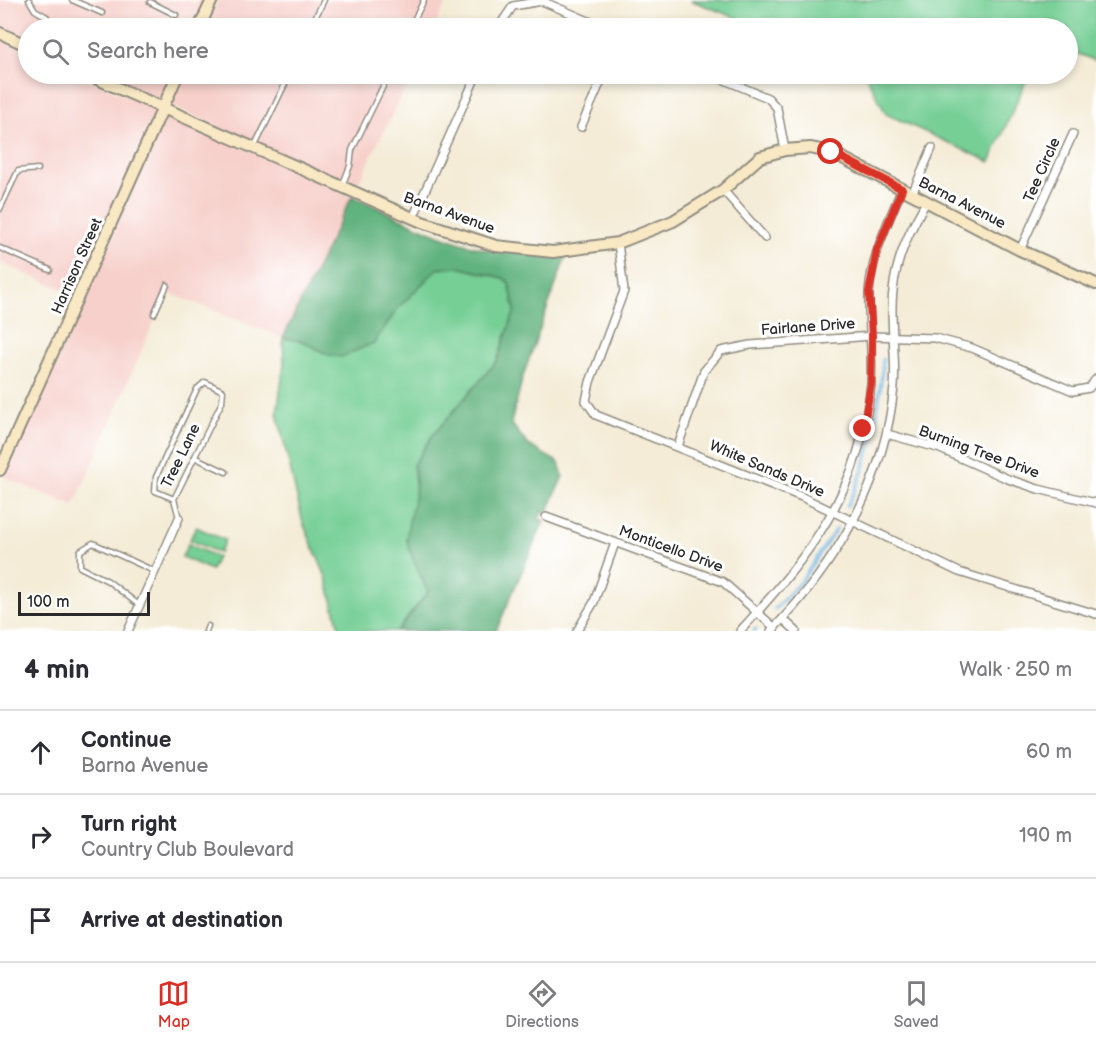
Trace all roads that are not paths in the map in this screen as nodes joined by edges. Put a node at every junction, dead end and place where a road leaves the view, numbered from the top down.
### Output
1 (29, 0) edge
2 (72, 0) edge
3 (212, 0) edge
4 (324, 0) edge
5 (424, 0) edge
6 (150, 2) dead end
7 (102, 14) dead end
8 (176, 15) dead end
9 (47, 17) dead end
10 (204, 18) edge
11 (315, 18) edge
12 (415, 18) edge
13 (505, 18) edge
14 (582, 18) edge
15 (0, 33) edge
16 (18, 41) edge
17 (109, 84) edge
18 (173, 84) edge
19 (285, 84) edge
20 (384, 84) edge
21 (473, 84) edge
22 (600, 84) edge
23 (734, 84) edge
24 (163, 107) junction
25 (581, 127) dead end
26 (1073, 134) dead end
27 (254, 148) junction
28 (932, 148) dead end
29 (785, 150) junction
30 (38, 169) dead end
31 (342, 186) junction
32 (723, 190) junction
33 (907, 192) junction
34 (926, 202) junction
35 (0, 209) edge
36 (413, 218) junction
37 (765, 238) dead end
38 (618, 243) junction
39 (0, 248) edge
40 (1020, 250) junction
41 (50, 270) dead end
42 (1096, 284) edge
43 (167, 285) dead end
44 (154, 314) dead end
45 (872, 336) junction
46 (895, 336) junction
47 (1096, 379) edge
48 (887, 434) junction
49 (678, 446) junction
50 (196, 458) junction
51 (0, 470) edge
52 (226, 472) dead end
53 (174, 499) junction
54 (1096, 503) edge
55 (833, 513) junction
56 (546, 517) dead end
57 (179, 518) joint
58 (853, 522) junction
59 (615, 543) junction
60 (155, 571) junction
61 (139, 605) junction
62 (760, 612) junction
63 (1096, 614) edge
64 (783, 619) junction
65 (208, 626) dead end
66 (773, 629) edge
67 (128, 631) edge
68 (206, 631) edge
69 (577, 631) edge
70 (740, 631) edge
71 (796, 631) edge

1 - 9 lane
2 - 7 lane
3 - 10 street
4 - 11 lane
5 - 12 lane
6 - 8 lane
13 - 14 street
15 - 16 street
17 - 24 street, Barna Avenue
18 - 24 street, Harrison Street
19 - 27 lane
20 - 31 lane
21 - 36 street
22 - 25 street
23 - 29 street
24 - 27 street, Barna Avenue
24 - 51 street, Harrison Street
26 - 40 street, Tee Circle
27 - 31 street, Barna Avenue
28 - 33 street
29 - 32 street, Barna Avenue
29 - 33 street, Barna Avenue
30 - 35 lane
31 - 36 street, Barna Avenue
32 - 37 street
32 - 38 street, Barna Avenue
33 - 34 street, Barna Avenue
33 - 45 street
34 - 40 street, Barna Avenue
34 - 46 street
36 - 38 street, Barna Avenue
38 - 49 street, White Sands Drive
39 - 41 lane
40 - 42 street, Barna Avenue
43 - 44 lane
45 - 46 street, Fairlane Drive
45 - 49 street, Fairlane Drive
45 - 55 street
46 - 47 street, Fairlane Drive
46 - 48 street
48 - 54 street, Burning Tree Drive
48 - 58 street
49 - 55 street, White Sands Drive
50 - 52 lane
50 - 53 lane, Tree Lane
50 - 53 lane, Tree Lane
53 - 57 lane, Tree Lane
55 - 58 street, White Sands Drive
55 - 62 street
56 - 59 street, Monticello Drive
57 - 60 street, Tree Lane
58 - 63 street, White Sands Drive
58 - 64 street
59 - 62 street, Monticello Drive
59 - 69 street
60 - 61 street, Tree Lane
60 - 61 lane
61 - 67 street, Tree Lane
62 - 66 street, Monticello Drive
62 - 70 street
64 - 66 street
64 - 71 street
65 - 68 lane

